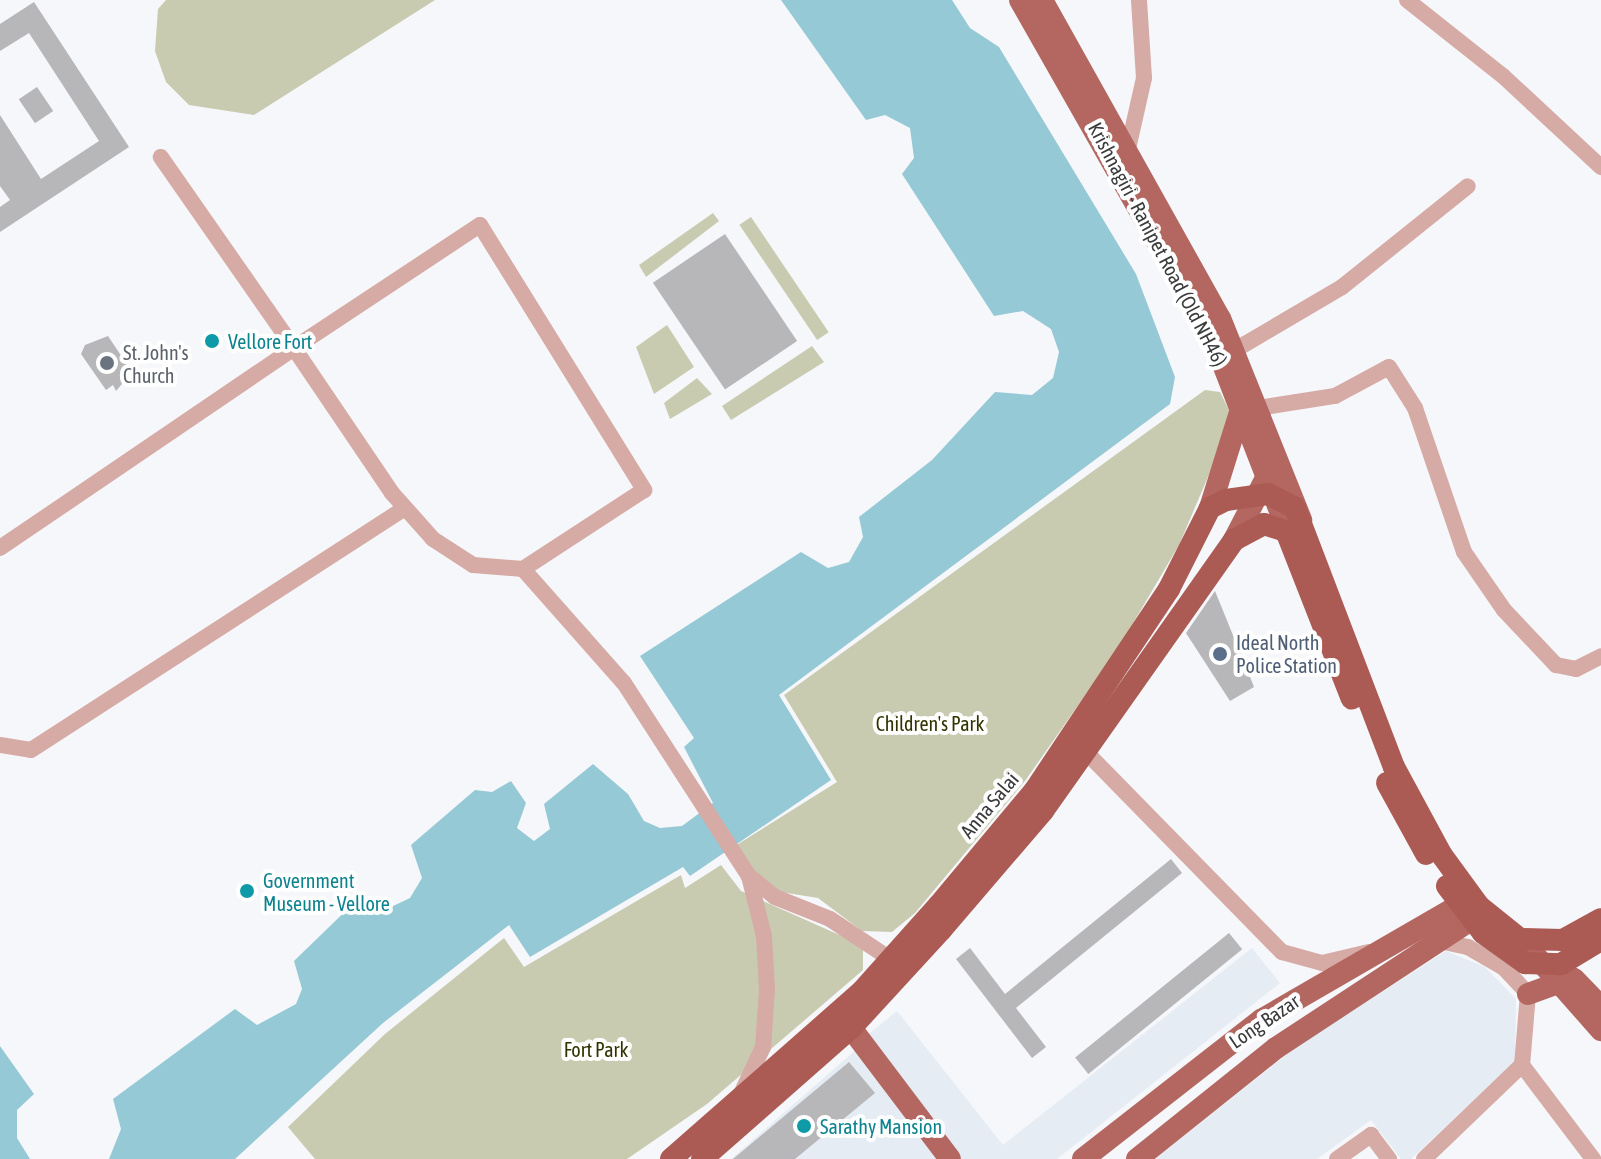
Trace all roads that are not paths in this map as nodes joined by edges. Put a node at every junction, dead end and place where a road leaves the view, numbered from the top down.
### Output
1 (1020, 0) edge
2 (1042, 0) edge
3 (1139, 0) edge
4 (1416, 3) edge
5 (1128, 149) junction
6 (161, 157) dead end
7 (1601, 167) edge
8 (1468, 186) dead end
9 (294, 348) junction
10 (1235, 350) junction
11 (1250, 408) junction
12 (1266, 489) junction
13 (405, 508) junction
14 (1210, 508) junction
15 (1301, 520) junction
16 (1234, 540) junction
17 (1292, 542) junction
18 (0, 548) edge
19 (523, 569) junction
20 (1601, 656) edge
21 (0, 745) edge
22 (1084, 750) junction
23 (749, 876) junction
24 (1465, 913) junction
25 (1601, 919) edge
26 (1439, 939) junction
27 (1520, 939) junction
28 (1601, 940) edge
29 (1543, 942) junction
30 (1378, 950) junction
31 (892, 960) junction
32 (1559, 972) junction
33 (1528, 994) junction
34 (1601, 1007) edge
35 (851, 1028) junction
36 (1601, 1030) edge
37 (1522, 1065) junction
38 (738, 1101) junction
39 (671, 1159) edge
40 (702, 1159) edge
41 (950, 1159) edge
42 (1083, 1159) edge
43 (1137, 1159) edge
44 (1337, 1159) edge
45 (1389, 1159) edge
46 (1424, 1159) edge
47 (1593, 1159) edge

1 - 11 main road, Krishnagiri - Ranipet Road (Old NH46)
2 - 5 main road, Krishnagiri - Ranipet Road (Old NH46)
3 - 5 street
4 - 7 street
5 - 10 main road, Krishnagiri - Ranipet Road (Old NH46)
6 - 9 street
8 - 10 street
9 - 13 street
9 - 18 street
9 - 19 street
10 - 11 main road, Krishnagiri - Ranipet Road (Old NH46)
11 - 12 main road
11 - 14 main road
11 - 15 main road, Krishnagiri - Ranipet Road (Old NH46)
11 - 20 street
12 - 14 highway
12 - 15 highway
12 - 16 main road
12 - 17 main road
13 - 19 street
13 - 21 street
14 - 31 highway, Anna Salai
15 - 27 highway
16 - 17 highway
16 - 22 highway
17 - 24 highway
19 - 23 street
22 - 30 street
22 - 35 highway
23 - 31 street
23 - 38 street
24 - 26 main road
24 - 30 main road, Long Bazar
24 - 32 highway
25 - 29 highway
26 - 30 street
26 - 33 street
26 - 43 main road
27 - 29 highway
27 - 32 main road
28 - 32 highway
29 - 32 main road
30 - 42 main road, Long Bazar
31 - 38 highway, Anna Salai
32 - 33 main road
32 - 34 main road
32 - 36 main road
33 - 37 street
35 - 40 highway
35 - 41 main road
37 - 46 street
37 - 47 street
38 - 39 highway, Anna Salai
44 - 45 street

